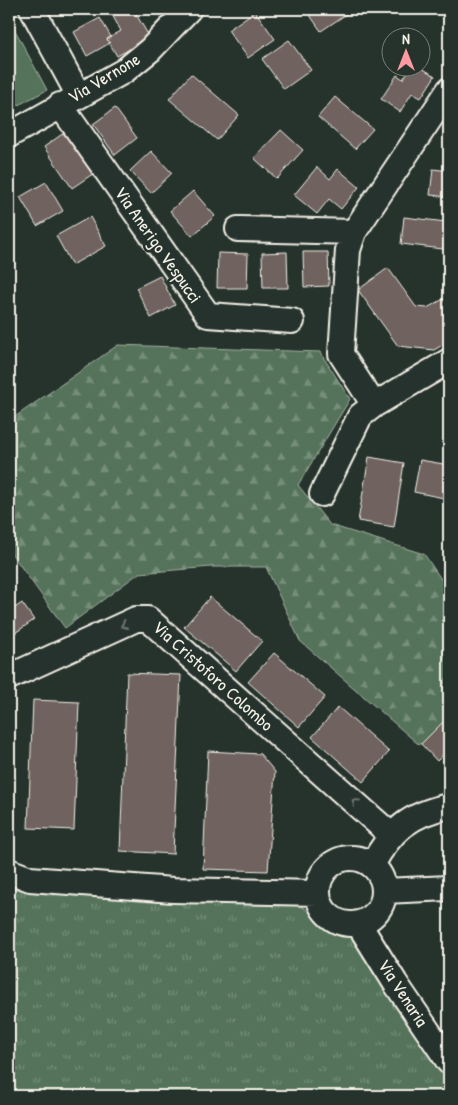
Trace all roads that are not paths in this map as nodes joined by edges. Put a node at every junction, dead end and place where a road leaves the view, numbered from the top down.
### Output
1 (32, 9) edge
2 (189, 9) edge
3 (449, 90) edge
4 (69, 100) junction
5 (9, 135) edge
6 (238, 229) dead end
7 (354, 232) junction
8 (292, 321) dead end
9 (449, 361) edge
10 (374, 405) junction
11 (322, 494) dead end
12 (9, 677) edge
13 (449, 806) edge
14 (391, 835) junction
15 (372, 865) junction
16 (9, 871) edge
17 (449, 888) edge
18 (384, 891) junction
19 (318, 893) junction
20 (358, 923) junction
21 (449, 1062) edge

1 - 4 street
2 - 4 street, Via Vernone
3 - 7 street
4 - 5 street, Via Vernone
4 - 8 street, Via Anerigo Vespucci
6 - 7 street
7 - 10 street
9 - 10 street
10 - 11 street
14 -> 12 street, Via Cristoforo Colombo
13 - 14 street
14 - 15 street
15 - 18 street
15 - 19 street
16 - 19 street
17 - 18 street
18 - 20 street
19 - 20 street
20 - 21 street, Via Venaria

